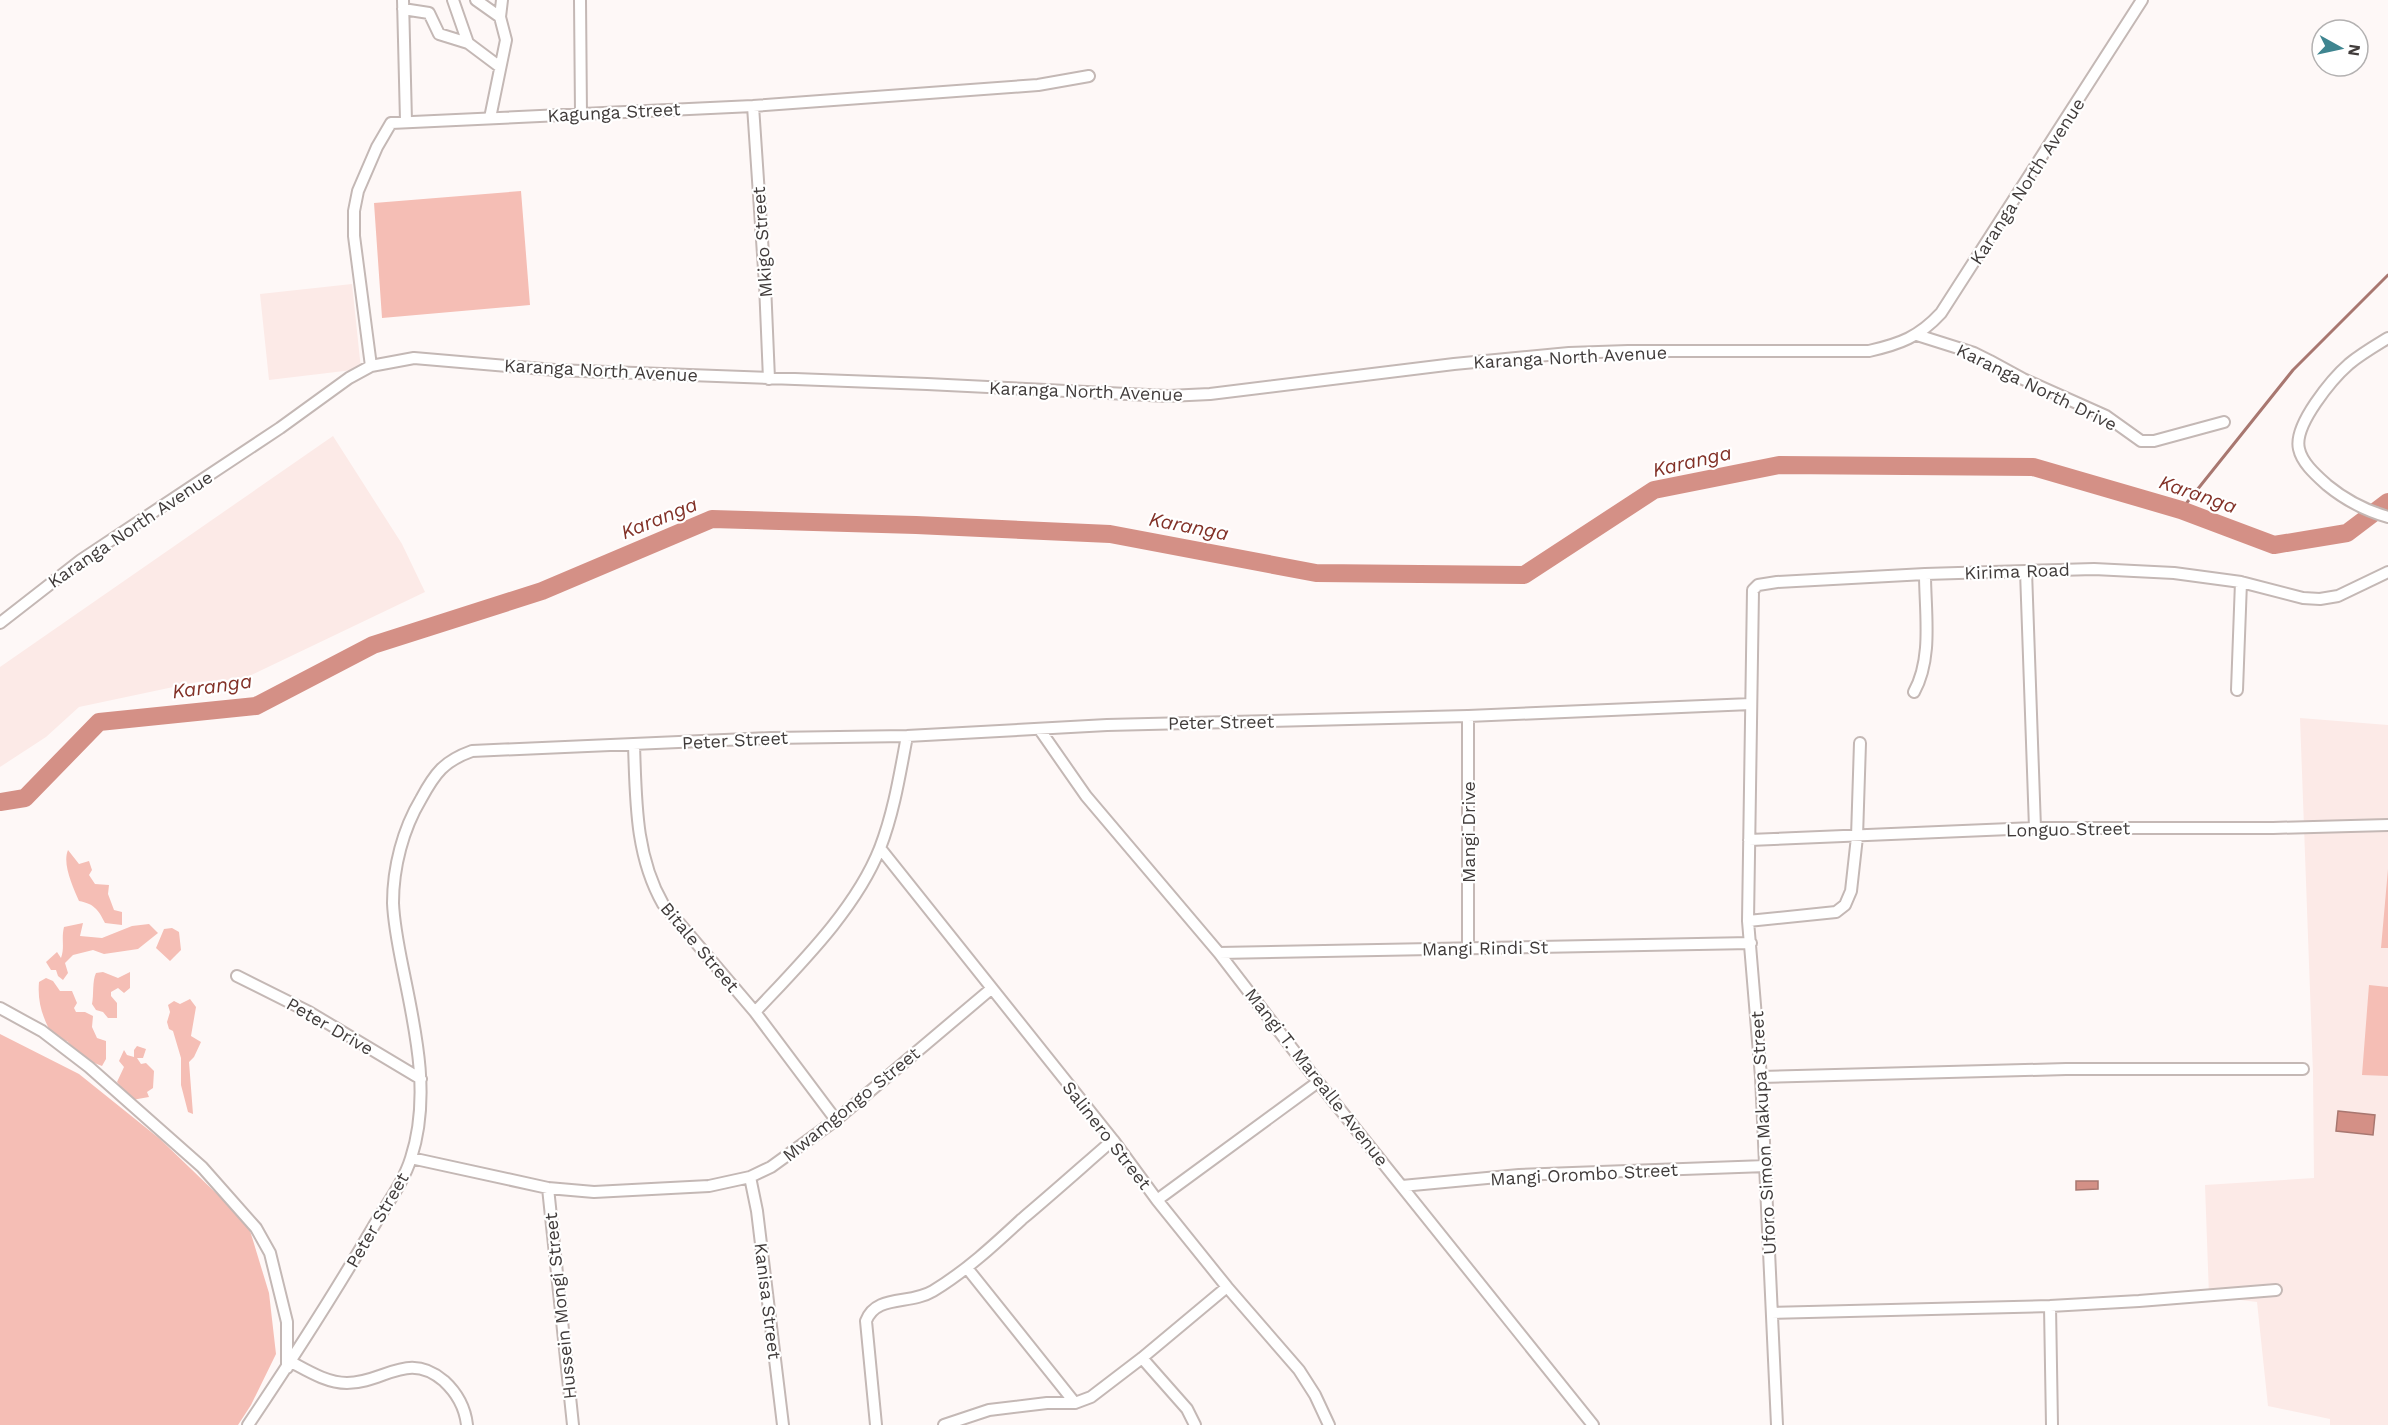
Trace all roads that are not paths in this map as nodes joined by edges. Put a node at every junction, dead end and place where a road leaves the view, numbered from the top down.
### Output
1 (453, 0) edge
2 (476, 0) edge
3 (502, 0) edge
4 (580, 0) edge
5 (2142, 0) edge
6 (403, 4) edge
7 (500, 17) junction
8 (468, 43) junction
9 (500, 67) junction
10 (1089, 76) dead end
11 (753, 106) junction
12 (581, 114) junction
13 (490, 118) junction
14 (406, 121) junction
15 (1917, 335) junction
16 (2388, 338) edge
17 (371, 366) junction
18 (769, 379) junction
19 (2224, 422) dead end
20 (2387, 516) edge
21 (2026, 571) junction
22 (2388, 572) edge
23 (1925, 574) junction
24 (2241, 582) junction
25 (0, 623) edge
26 (2237, 690) dead end
27 (1914, 692) dead end
28 (1751, 704) junction
29 (1468, 716) junction
30 (1040, 730) junction
31 (908, 736) junction
32 (1860, 743) dead end
33 (634, 745) junction
34 (2388, 825) edge
35 (2035, 828) junction
36 (1857, 837) junction
37 (1749, 840) junction
38 (880, 848) junction
39 (1749, 921) junction
40 (1751, 943) junction
41 (1468, 948) junction
42 (1220, 953) junction
43 (237, 976) dead end
44 (991, 988) junction
45 (0, 1008) edge
46 (755, 1011) junction
47 (2303, 1069) dead end
48 (1761, 1077) junction
49 (421, 1079) junction
50 (1318, 1082) junction
51 (836, 1120) junction
52 (1113, 1140) junction
53 (411, 1158) junction
54 (1766, 1166) junction
55 (750, 1177) junction
56 (1402, 1186) junction
57 (548, 1188) junction
58 (1157, 1200) junction
59 (967, 1268) junction
60 (1227, 1287) junction
61 (2276, 1290) dead end
62 (2050, 1306) junction
63 (1772, 1313) junction
64 (1142, 1358) junction
65 (289, 1365) junction
66 (1075, 1403) junction
67 (248, 1425) edge
68 (467, 1425) edge
69 (573, 1425) edge
70 (783, 1425) edge
71 (876, 1425) edge
72 (944, 1425) edge
73 (1195, 1425) edge
74 (1329, 1425) edge
75 (1593, 1425) edge
76 (1777, 1425) edge
77 (2052, 1425) edge

1 - 8 street
2 - 7 street
3 - 7 street
4 - 12 street
5 - 15 street, Karanga North Avenue
6 - 8 street
6 - 14 street
7 - 9 street
8 - 9 street
9 - 13 street
10 - 11 street, Kagunga Street
11 - 12 street, Kagunga Street
11 - 18 street, Mkigo Street
12 - 13 street, Kagunga Street
13 - 14 street, Kagunga Street
14 - 17 street, Kagunga Street
15 - 18 street, Karanga North Avenue
15 - 19 street, Karanga North Drive
16 - 20 street
17 - 18 street, Karanga North Avenue
17 - 25 street, Karanga North Avenue
21 - 23 street, Kirima Road
21 - 24 street, Kirima Road
21 - 35 street
22 - 24 street, Kirima Road
23 - 27 street
23 - 28 street, Kirima Road
24 - 26 street
28 - 29 street, Peter Street
28 - 37 street, Uforo Simon Makupa Street
29 - 30 street, Peter Street
29 - 41 street, Mangi Drive
30 - 31 street, Peter Street
30 - 42 street, Mangi T. Marealle Avenue
31 - 33 street, Peter Street
31 - 38 street
32 - 36 street
33 - 46 street, Bitale Street
33 - 49 street, Peter Street
34 - 35 street, Longuo Street
35 - 36 street, Longuo Street
36 - 37 street, Longuo Street
36 - 39 street
37 - 39 street, Uforo Simon Makupa Street
38 - 44 street, Salinero Street
38 - 46 street
39 - 40 street, Uforo Simon Makupa Street
40 - 41 street, Mangi Rindi St
40 - 48 street, Uforo Simon Makupa Street
41 - 42 street, Mangi Rindi St
42 - 50 street, Mangi T. Marealle Avenue
43 - 49 street, Peter Drive
44 - 51 street, Mwamgongo Street
44 - 52 street, Salinero Street
45 - 65 street
46 - 51 street, Bitale Street
47 - 48 street
48 - 54 street, Uforo Simon Makupa Street
49 - 53 street, Peter Street
50 - 56 street, Mangi T. Marealle Avenue
50 - 58 street
51 - 55 street, Mwamgongo Street
52 - 58 street, Salinero Street
52 - 59 street
53 - 57 street, Mwamgongo Street
53 - 65 street, Peter Street
54 - 56 street, Mangi Orombo Street
54 - 63 street, Uforo Simon Makupa Street
55 - 57 street, Mwamgongo Street
55 - 70 street, Kanisa Street
56 - 75 street, Mangi T. Marealle Avenue
57 - 69 street, Hussein Mongi Street
58 - 60 street, Salinero Street
59 - 66 street
59 - 71 street
60 - 64 street
60 - 74 street, Salinero Street
61 - 62 street
62 - 63 street
62 - 77 street
63 - 76 street, Uforo Simon Makupa Street
64 - 66 street
64 - 73 street
65 - 67 street, Peter Street
65 - 68 street
66 - 72 street

